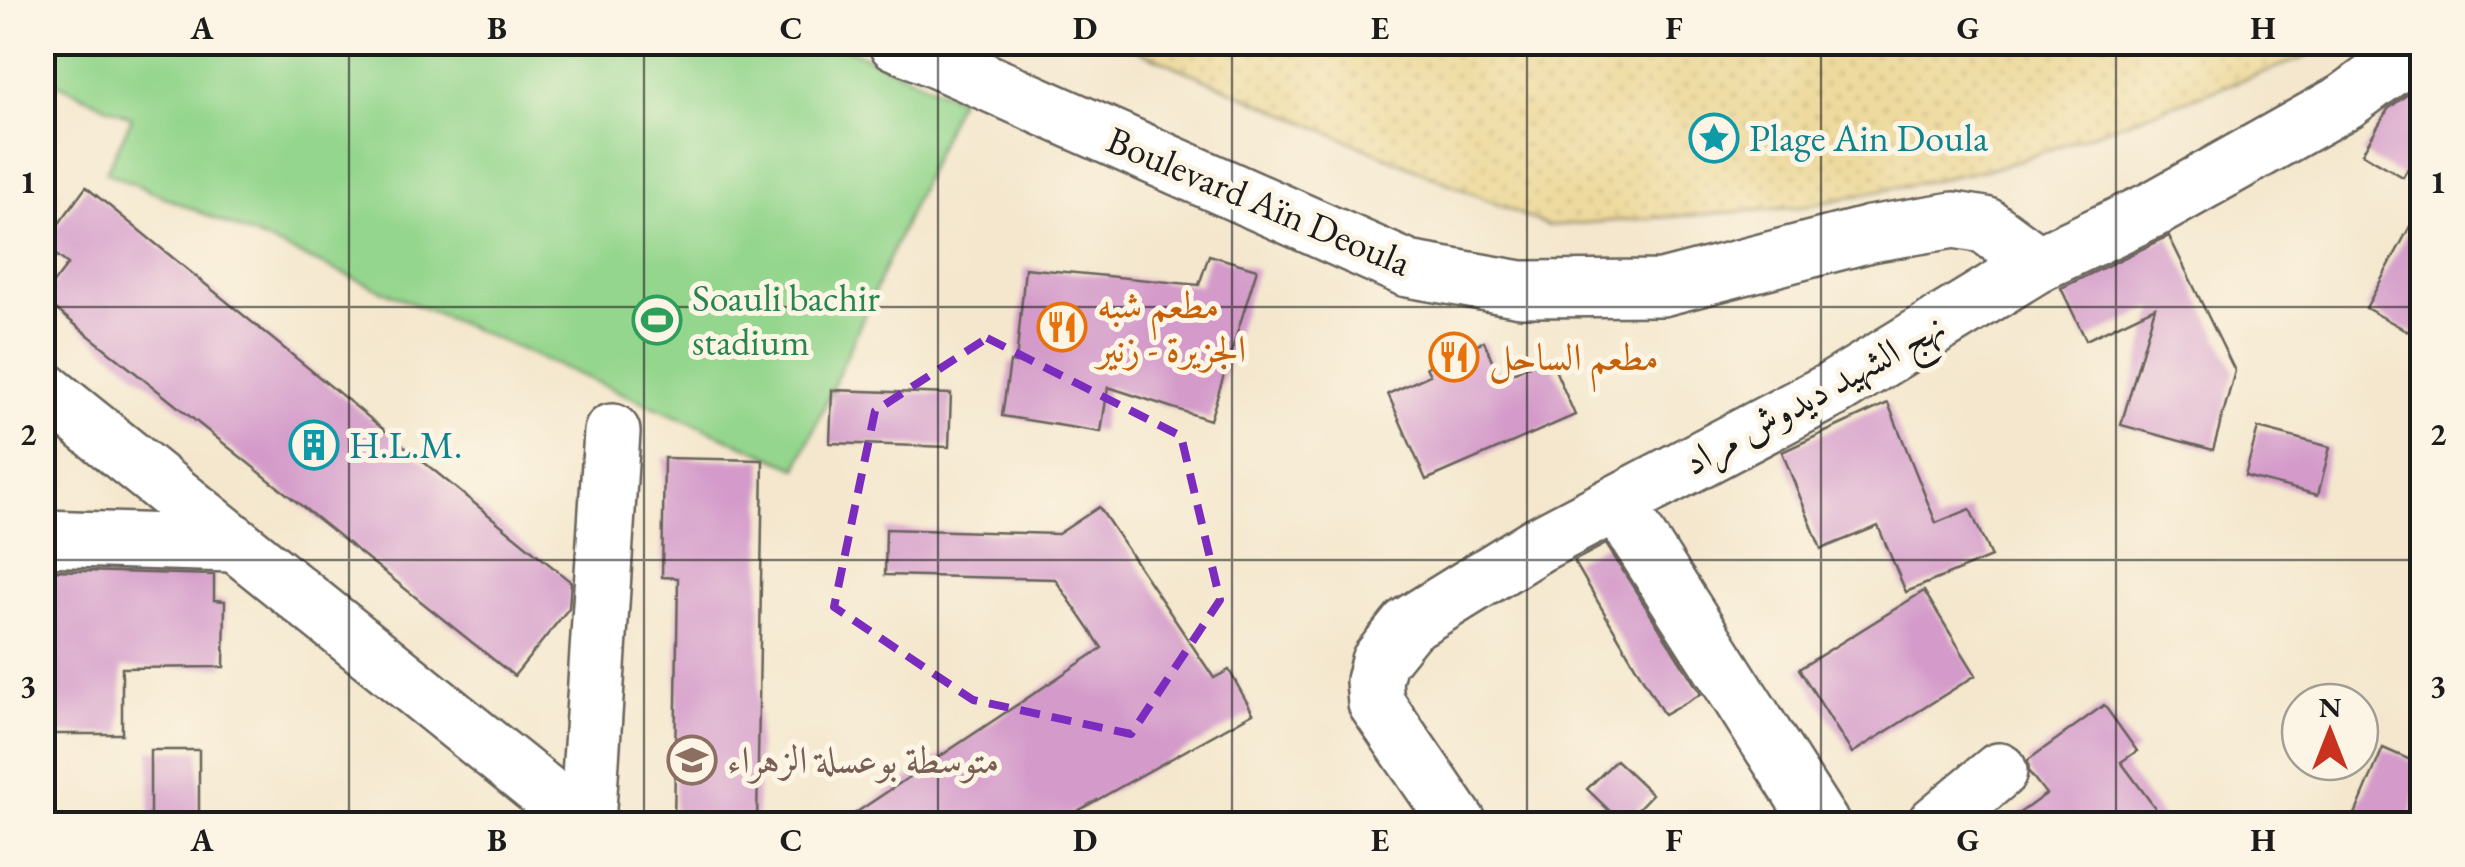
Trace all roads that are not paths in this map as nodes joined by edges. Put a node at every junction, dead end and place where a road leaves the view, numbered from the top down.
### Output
1 (896, 42) edge
2 (2422, 45) edge
3 (2038, 264) junction
4 (42, 388) edge
5 (612, 432) dead end
6 (1617, 504) junction
7 (42, 538) edge
8 (232, 544) junction
9 (1999, 771) dead end
10 (585, 824) edge
11 (1460, 824) edge
12 (1821, 824) edge
13 (1936, 824) edge

1 - 3 street, Boulevard Aïn Deoula
2 - 3 street, نهج الشهيد ديدوش مراد
3 - 6 street, نهج الشهيد ديدوش مراد
4 - 8 street
5 - 10 street
6 - 11 street, نهج الشهيد ديدوش مراد
6 - 12 street
7 - 8 street
8 - 10 street
9 - 13 street

